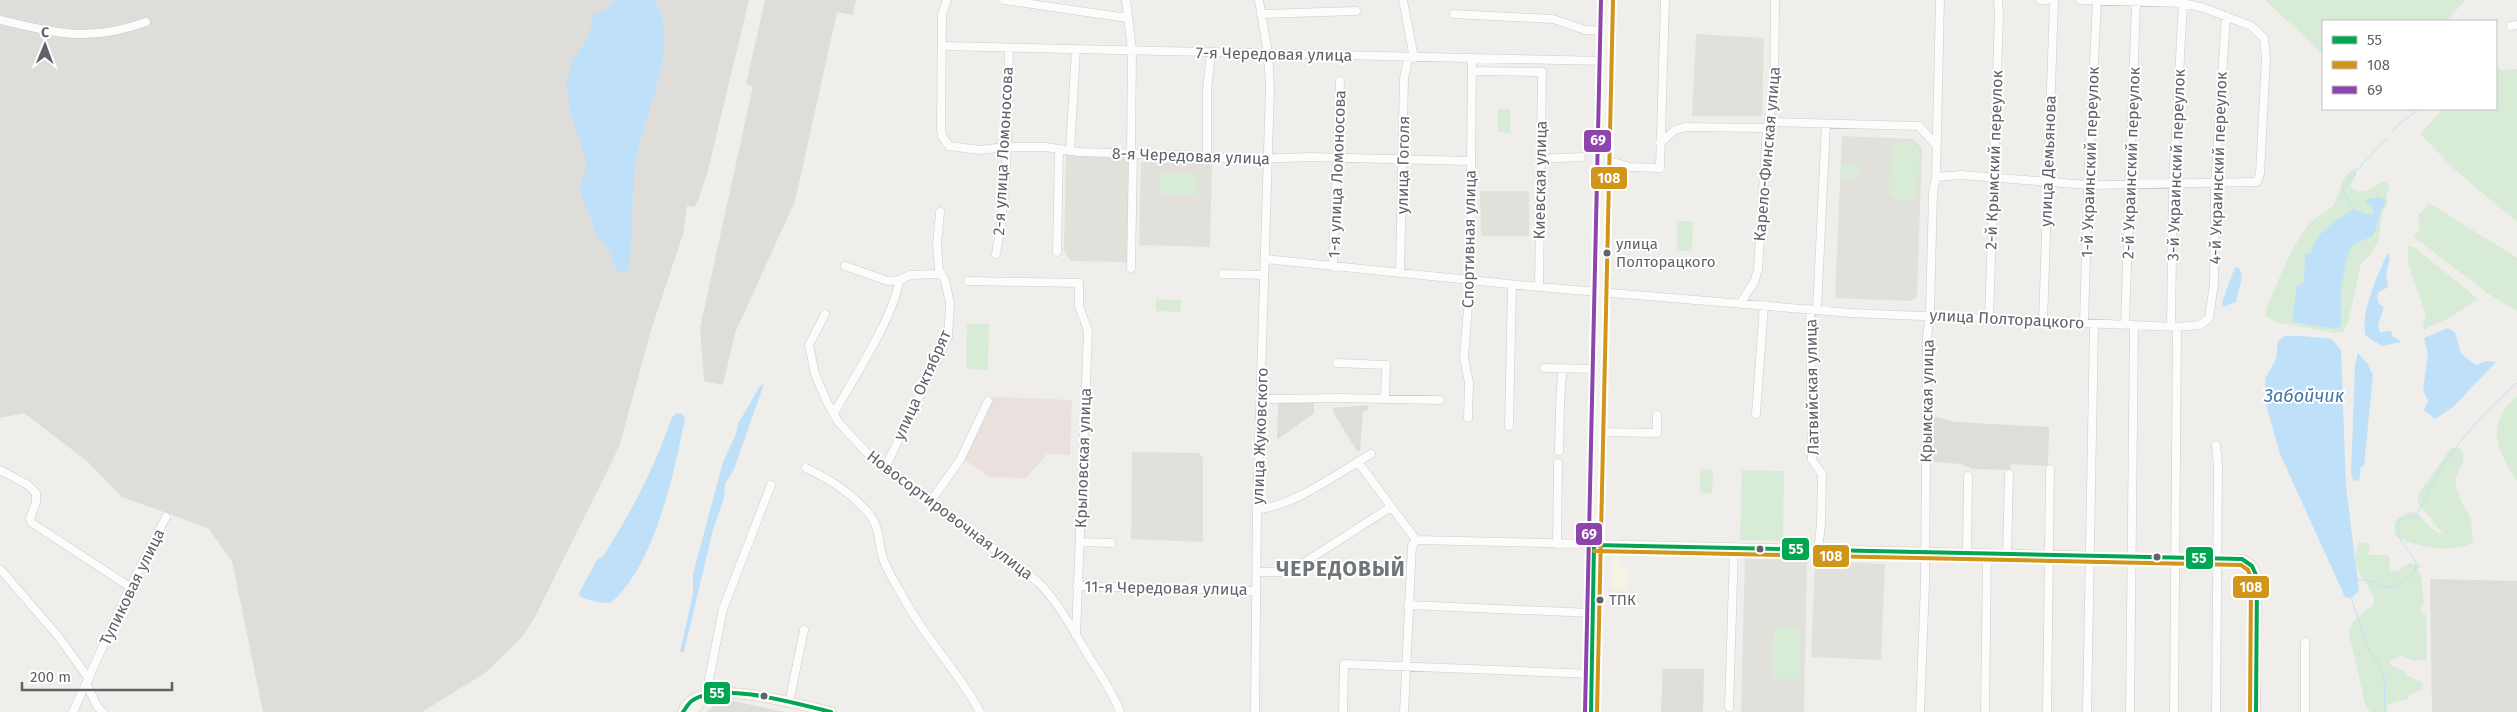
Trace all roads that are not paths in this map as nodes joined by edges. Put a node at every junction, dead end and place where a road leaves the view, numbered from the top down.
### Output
1 (947, 0) edge
2 (1004, 0) edge
3 (1126, 0) edge
4 (1259, 0) edge
5 (1403, 0) edge
6 (1607, 0) edge
7 (1665, 0) edge
8 (1776, 0) edge
9 (1940, 0) edge
10 (1998, 0) edge
11 (2040, 0) edge
12 (2047, 0) edge
13 (2054, 0) edge
14 (2080, 0) edge
15 (2102, 0) edge
16 (2136, 1) edge
17 (2145, 1) edge
18 (2188, 2) edge
19 (1356, 11) dead end
20 (1261, 14) junction
21 (1454, 14) dead end
22 (2226, 16) junction
23 (1127, 18) junction
24 (0, 20) edge
25 (146, 22) dead end
26 (1606, 31) junction
27 (943, 46) junction
28 (1008, 48) junction
29 (1076, 49) junction
30 (1132, 50) junction
31 (1211, 52) junction
32 (1268, 54) junction
33 (1411, 58) junction
34 (1472, 58) junction
35 (1606, 61) junction
36 (1472, 71) junction
37 (1340, 81) dead end
38 (1826, 124) junction
39 (1768, 125) junction
40 (1660, 143) junction
41 (1936, 145) junction
42 (1006, 146) junction
43 (1059, 150) junction
44 (1070, 151) junction
45 (1132, 154) junction
46 (1207, 156) junction
47 (1581, 157) dead end
48 (1338, 158) junction
49 (1403, 158) junction
50 (1269, 159) junction
51 (1540, 159) junction
52 (1470, 160) junction
53 (1603, 162) junction
54 (1936, 177) junction
55 (1994, 178) junction
56 (2047, 183) junction
57 (2130, 184) junction
58 (2215, 184) junction
59 (2088, 185) junction
60 (2172, 185) junction
61 (940, 212) dead end
62 (1058, 252) dead end
63 (996, 254) dead end
64 (1265, 259) junction
65 (845, 266) dead end
66 (1334, 267) junction
67 (1131, 268) dead end
68 (1400, 273) junction
69 (940, 274) junction
70 (1223, 274) dead end
71 (1264, 275) junction
72 (899, 280) junction
73 (968, 281) dead end
74 (1470, 281) junction
75 (1512, 284) junction
76 (1539, 287) junction
77 (1600, 292) junction
78 (1740, 304) junction
79 (1764, 306) junction
80 (1813, 309) junction
81 (825, 314) dead end
82 (1929, 317) junction
83 (2209, 318) joint
84 (1989, 320) junction
85 (2043, 322) junction
86 (2084, 324) junction
87 (2094, 324) junction
88 (2125, 324) junction
89 (2134, 325) junction
90 (2174, 327) junction
91 (1337, 363) dead end
92 (1544, 368) dead end
93 (1562, 368) junction
94 (1598, 369) junction
95 (1261, 399) junction
96 (1385, 399) junction
97 (1440, 400) dead end
98 (988, 401) dead end
99 (834, 413) junction
100 (1756, 414) dead end
101 (1657, 415) dead end
102 (1468, 418) dead end
103 (1509, 426) dead end
104 (1597, 432) junction
105 (2216, 445) dead end
106 (1558, 451) dead end
107 (1371, 454) dead end
108 (1358, 462) junction
109 (1558, 463) dead end
110 (806, 468) dead end
111 (885, 468) junction
112 (2050, 469) dead end
113 (0, 470) edge
114 (2009, 474) dead end
115 (1968, 476) dead end
116 (771, 485) dead end
117 (930, 501) junction
118 (1391, 507) junction
119 (1257, 509) junction
120 (166, 517) dead end
121 (1416, 540) junction
122 (1080, 542) junction
123 (1111, 542) dead end
124 (1557, 544) junction
125 (1594, 546) junction
126 (1734, 549) junction
127 (1818, 551) junction
128 (1924, 553) junction
129 (1968, 554) junction
130 (1987, 554) junction
131 (2007, 554) junction
132 (2048, 555) junction
133 (2090, 556) junction
134 (2133, 556) junction
135 (2175, 557) junction
136 (2216, 558) junction
137 (1, 570) dead end
138 (1257, 572) junction
139 (1076, 586) junction
140 (130, 587) junction
141 (1256, 591) junction
142 (1408, 605) junction
143 (1592, 613) junction
144 (804, 630) dead end
145 (1076, 634) junction
146 (2305, 642) dead end
147 (1405, 665) junction
148 (1591, 674) junction
149 (88, 682) junction
150 (710, 694) junction
151 (789, 703) junction
152 (1729, 707) dead end
153 (73, 712) edge
154 (103, 712) edge
155 (683, 712) edge
156 (693, 712) edge
157 (831, 712) edge
158 (980, 712) edge
159 (1120, 712) edge
160 (1255, 712) edge
161 (1343, 712) edge
162 (1404, 712) edge
163 (1591, 712) edge
164 (1920, 712) edge
165 (1985, 712) edge
166 (2047, 712) edge
167 (2087, 712) edge
168 (2130, 712) edge
169 (2174, 712) edge
170 (2216, 712) edge
171 (2256, 712) edge
172 (2305, 712) edge

1 - 27 street
2 - 23 street
3 - 23 street
4 - 20 street, улица Жуковского
5 - 33 street, улица Гоголя
6 - 26 main road
7 - 40 street
8 - 39 street, Карело-Финская улица
9 - 41 street, Крымская улица
10 - 55 street, 2-й Крымский переулок
11 - 12 street
13 - 56 street, улица Демьянова
14 - 15 street
15 - 16 street
15 - 59 street, 1-й Украинский переулок
16 - 17 street
16 - 57 street, 2-й Украинский переулок
17 - 18 street
18 - 22 street
18 - 60 street, 3-й Украинский переулок
19 - 20 street
20 - 32 street, улица Жуковского
21 - 26 street
22 - 58 street, 4-й Украинский переулок
22 - 58 street
23 - 30 street
24 - 25 street
26 - 35 main road
27 - 28 street, 7-я Чередовая улица
27 - 42 street, 8-я Чередовая улица
28 - 29 street, 7-я Чередовая улица
28 - 42 street, 2-я улица Ломоносова
29 - 30 street, 7-я Чередовая улица
29 - 44 street
30 - 31 street, 7-я Чередовая улица
30 - 45 street
31 - 32 street, 7-я Чередовая улица
31 - 46 street
32 - 33 street, 7-я Чередовая улица
32 - 50 street, улица Жуковского
33 - 34 street, 7-я Чередовая улица
33 - 49 street, улица Гоголя
34 - 35 street, 7-я Чередовая улица
34 - 36 street, Спортивная улица
35 - 53 main road
36 - 51 street, Киевская улица
36 - 52 street, Спортивная улица
37 - 48 street, 1-я улица Ломоносова
38 - 39 street
38 - 41 street
38 - 80 street, Латвийская улица
39 - 40 street
39 - 78 street, Карело-Финская улица
40 - 53 street
41 - 54 street, Крымская улица
42 - 43 street, 8-я Чередовая улица
42 - 63 street, 2-я улица Ломоносова
43 - 44 street, 8-я Чередовая улица
43 - 62 street
44 - 45 street, 8-я Чередовая улица
45 - 46 street, 8-я Чередовая улица
45 - 67 street
46 - 50 street, 8-я Чередовая улица
47 - 51 street
48 - 49 street, 8-я Чередовая улица
48 - 50 street, 8-я Чередовая улица
48 - 66 street, 1-я улица Ломоносова
49 - 52 street, 8-я Чередовая улица
49 - 68 street, улица Гоголя
50 - 64 street, улица Жуковского
51 - 76 street, Киевская улица
52 - 74 street, Спортивная улица
53 - 77 main road
54 - 55 street
54 - 82 street, Крымская улица
55 - 56 street
55 - 84 street, 2-й Крымский переулок
56 - 59 street
56 - 85 street, улица Демьянова
57 - 59 street
57 - 60 street
57 - 88 street, 2-й Украинский переулок
58 - 60 street
58 - 83 street, 4-й Украинский переулок
59 - 86 street, 1-й Украинский переулок
60 - 90 street, 3-й Украинский переулок
61 - 69 street, улица Октябрят
64 - 66 street, улица Полторацкого
64 - 71 street, улица Жуковского
65 - 72 street
66 - 68 street, улица Полторацкого
68 - 74 street, улица Полторацкого
69 - 72 street
69 - 111 street, улица Октябрят
70 - 71 street
71 - 95 street, улица Жуковского
72 - 99 street
73 - 122 street, Крыловская улица
74 - 75 street, улица Полторацкого
74 - 102 street, Спортивная улица
75 - 76 street, улица Полторацкого
75 - 103 street
76 - 77 street, улица Полторацкого
77 - 78 street, улица Полторацкого
77 - 94 main road
78 - 79 street, улица Полторацкого
79 - 80 street, улица Полторацкого
79 - 100 street
80 - 82 street, улица Полторацкого
80 - 127 street, Латвийская улица
81 - 99 street, Новосортировочная улица
82 - 84 street, улица Полторацкого
82 - 128 street, Крымская улица
83 - 90 street, улица Полторацкого
84 - 85 street, улица Полторацкого
85 - 86 street, улица Полторацкого
86 - 87 street, улица Полторацкого
87 - 88 street, улица Полторацкого
87 - 133 street
88 - 89 street, улица Полторацкого
89 - 90 street, улица Полторацкого
89 - 134 street
90 - 135 street, 3-й Украинский переулок
91 - 96 street
92 - 93 street
93 - 94 street
93 - 106 street
94 - 104 main road
95 - 96 street
95 - 119 street, улица Жуковского
96 - 97 street
98 - 117 street
99 - 111 street, Новосортировочная улица
101 - 104 street
104 - 125 main road
105 - 136 street
107 - 108 street
108 - 118 street
108 - 119 street
109 - 124 street
110 - 158 street
111 - 117 street, Новосортировочная улица
112 - 132 street
113 - 140 street
114 - 131 street
115 - 129 street
116 - 150 street
117 - 145 street, Новосортировочная улица
118 - 121 street
118 - 138 street
119 - 138 street, улица Жуковского
120 - 140 street, Тупиковая улица
121 - 124 street
121 - 142 street
122 - 123 street
122 - 139 street, Крыловская улица
124 - 125 street
125 - 126 street
125 - 143 main road
126 - 127 street
126 - 152 street
127 - 128 street
128 - 129 street
128 - 164 street, Крымская улица
129 - 130 street
130 - 131 street
130 - 165 street
131 - 132 street
132 - 133 street
132 - 166 street
133 - 134 street
133 - 167 street
134 - 135 street
134 - 168 street
135 - 136 street
135 - 169 street, 3-й Украинский переулок
136 - 170 street
136 - 171 street
137 - 149 street
138 - 141 street, улица Жуковского
139 - 141 street, 11-я Чередовая улица
139 - 145 street, Крыловская улица
140 - 149 street, Тупиковая улица
141 - 160 street, улица Жуковского
142 - 143 street
142 - 147 street
143 - 148 main road
144 - 151 street
145 - 159 street, Новосортировочная улица
146 - 172 street
147 - 148 street
147 - 161 street
147 - 162 street
148 - 163 main road
149 - 153 street, Тупиковая улица
149 - 154 street
150 - 151 main road
150 - 155 main road
150 - 156 main road
151 - 157 main road

